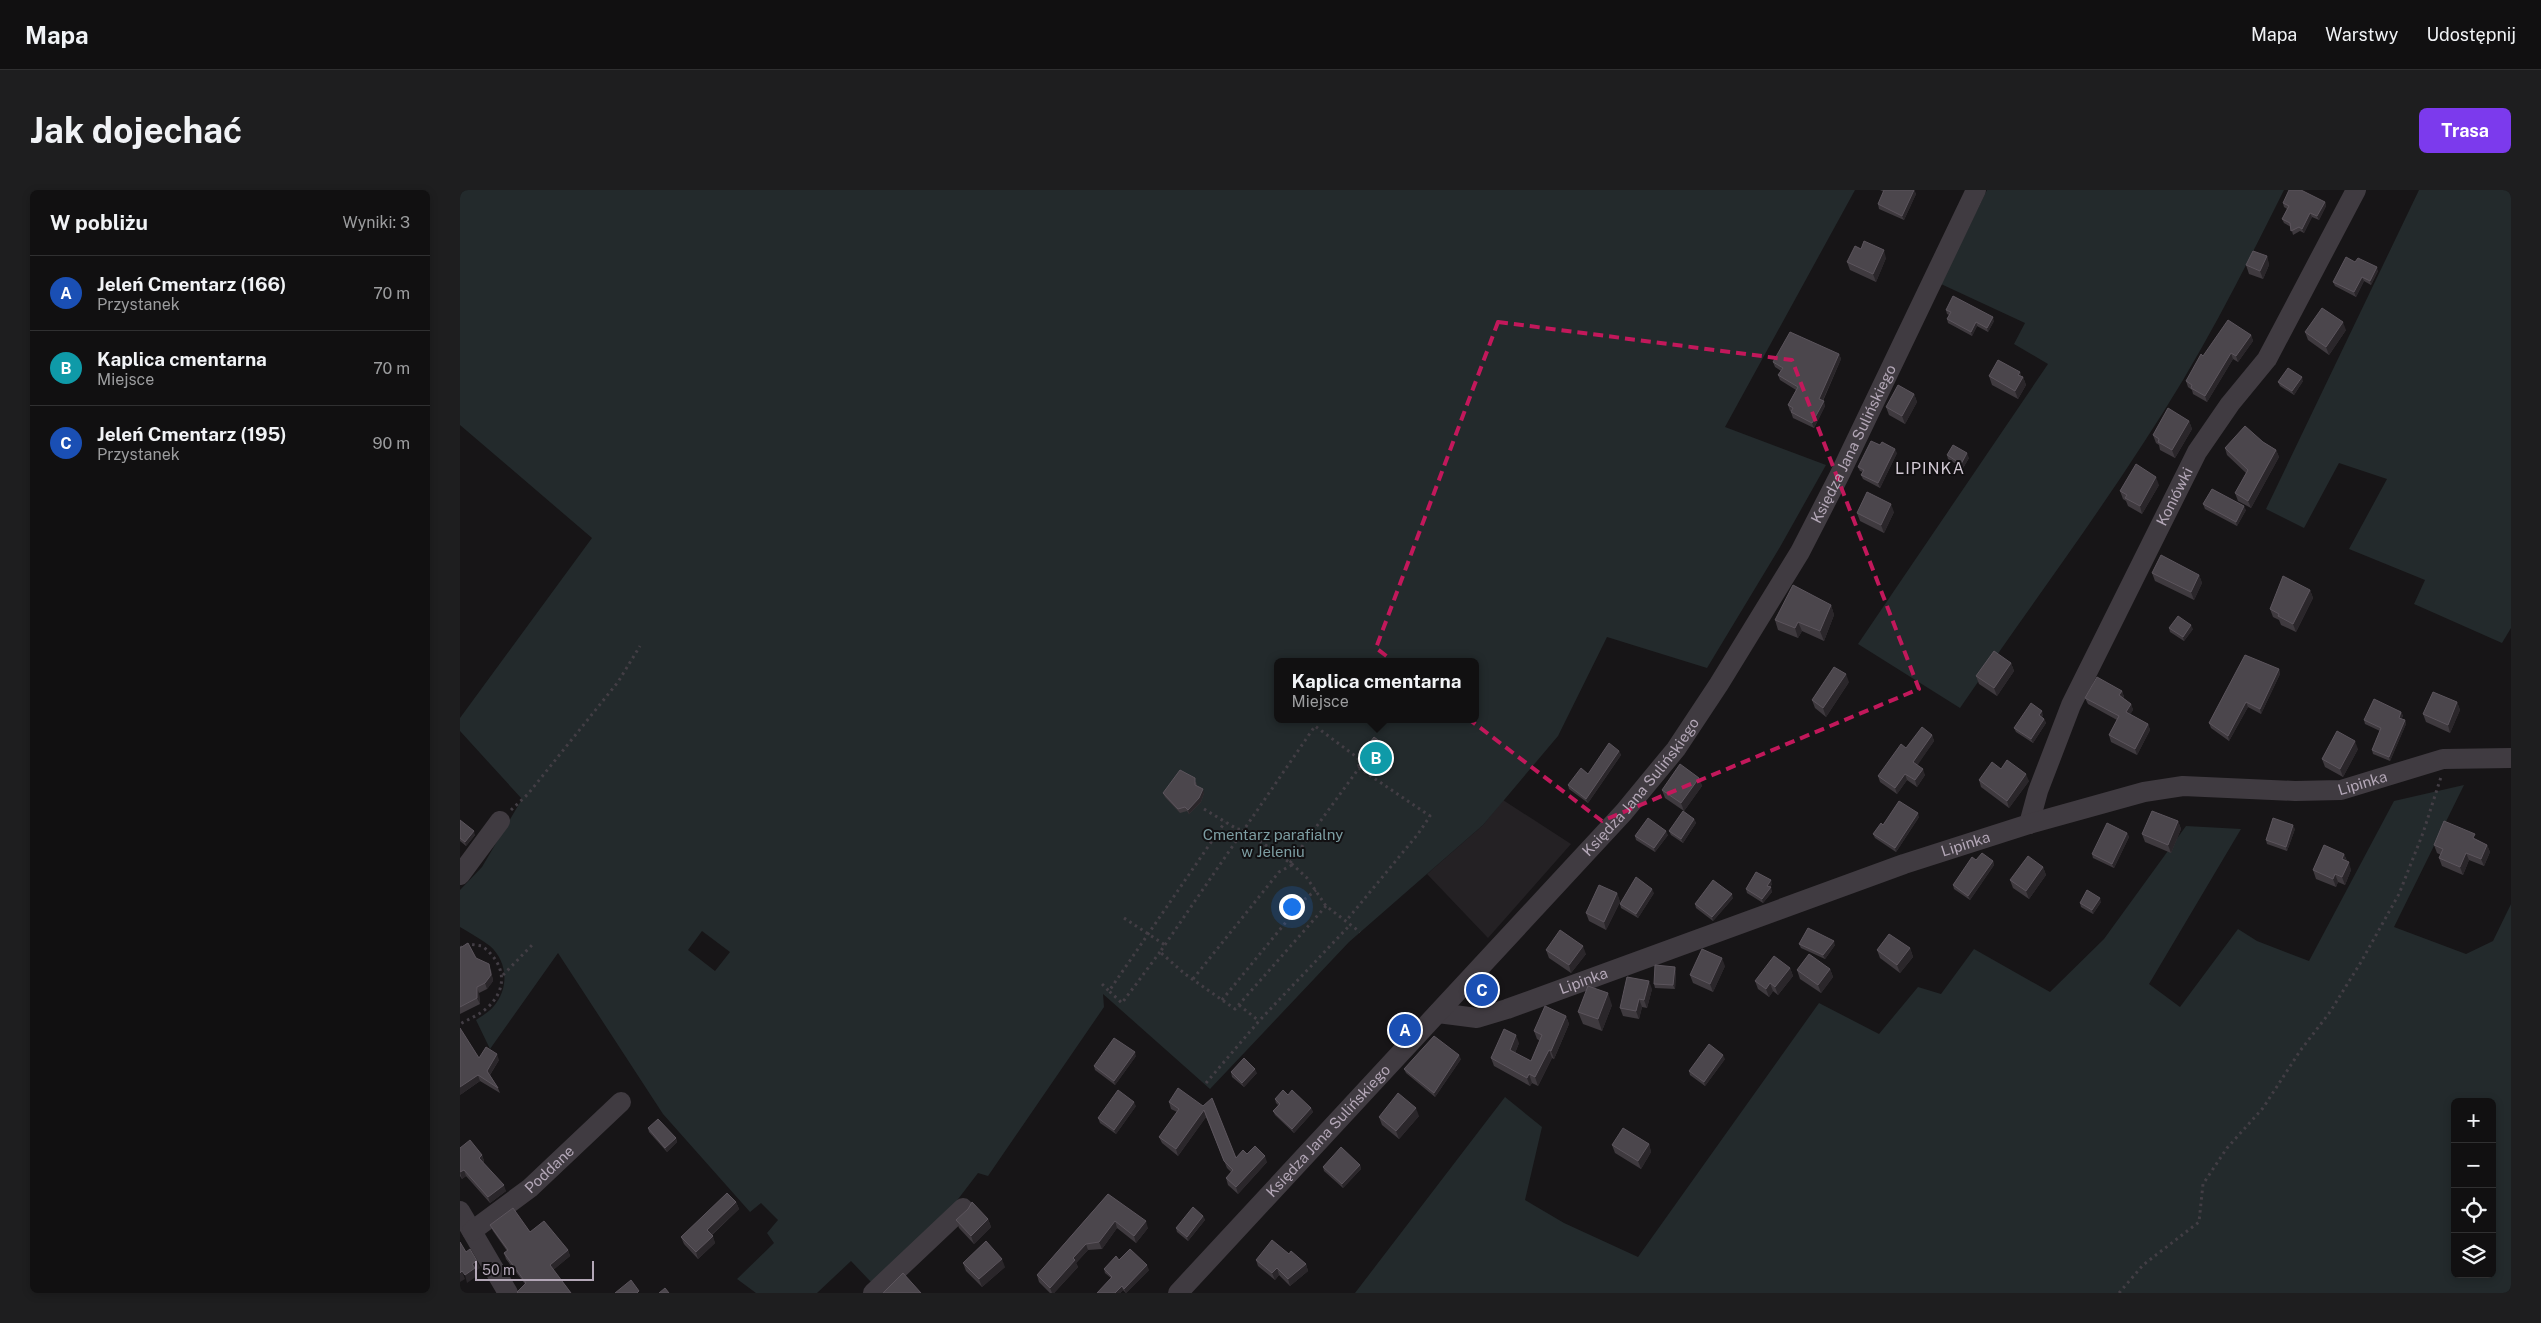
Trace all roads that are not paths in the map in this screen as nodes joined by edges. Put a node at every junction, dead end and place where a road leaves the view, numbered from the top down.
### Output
1 (1976, 190) edge
2 (2356, 190) edge
3 (2511, 758) edge
4 (500, 821) road end
5 (2029, 824) junction
6 (460, 875) edge
7 (1438, 1013) junction
8 (620, 1102) dead end
9 (963, 1208) dead end
10 (460, 1211) edge
11 (472, 1232) junction
12 (508, 1293) edge
13 (873, 1293) edge
14 (1178, 1293) edge

1 - 7 street, Księdza Jana Sulińskiego
2 - 5 street, Koniówki
3 - 5 street, Lipinka
4 - 6 street
5 - 7 street, Lipinka
7 - 14 street, Księdza Jana Sulińskiego
8 - 11 street, Poddane
9 - 13 street
10 - 11 street
11 - 12 street

